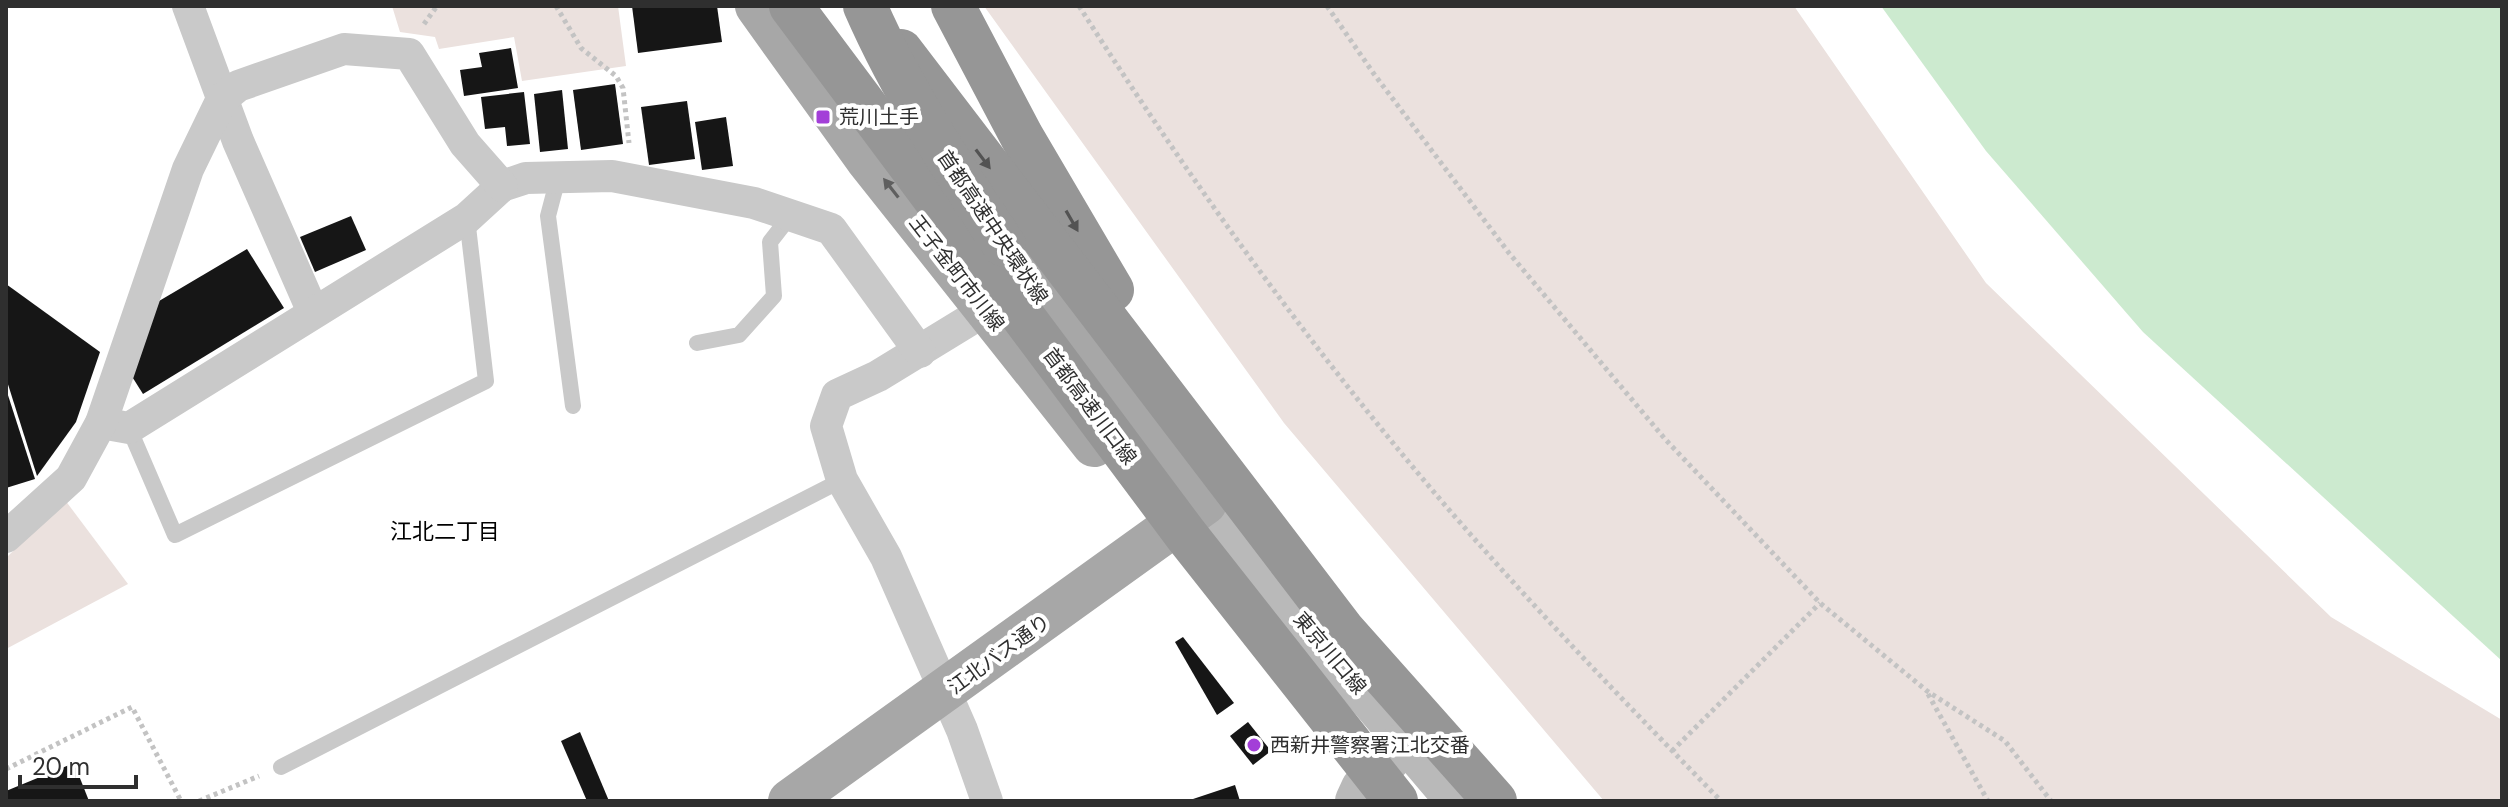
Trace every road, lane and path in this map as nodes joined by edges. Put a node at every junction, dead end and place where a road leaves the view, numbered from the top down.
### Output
1 (188, 6) edge
2 (556, 6) edge
3 (757, 6) edge
4 (791, 6) edge
5 (810, 6) edge
6 (867, 6) edge
7 (953, 6) edge
8 (1079, 6) edge
9 (1327, 6) edge
10 (222, 99) junction
11 (558, 178) junction
12 (634, 182) junction
13 (502, 186) junction
14 (791, 215) junction
15 (467, 218) junction
16 (986, 310) junction
17 (313, 312) junction
18 (697, 343) dead end
19 (920, 352) junction
20 (573, 406) dead end
21 (115, 426) junction
22 (842, 480) junction
23 (1205, 503) junction
24 (1165, 534) junction
25 (6, 537) edge
26 (1298, 573) junction
27 (1820, 603) junction
28 (1296, 678) junction
29 (1927, 691) junction
30 (944, 693) junction
31 (1404, 741) junction
32 (1672, 751) junction
33 (281, 767) joint
34 (6, 769) edge
35 (1372, 798) edge
36 (181, 801) edge
37 (199, 801) edge
38 (790, 801) edge
39 (987, 801) edge
40 (1458, 801) edge
41 (1495, 801) edge
42 (1721, 801) edge
43 (1988, 801) edge
44 (2051, 801) edge

1 - 10 street
2 - 12 path
16 -> 3 main road, 王子金町市川線
4 - 28 highway, 首都高速川口線, bridge
5 - 23 main road
6 -> 26 highway
6 - 28 highway, 首都高速中央環状線, bridge
7 -> 26 highway
8 - 32 path
9 - 27 path
10 - 13 street
10 - 17 street
10 - 21 street
11 - 12 street
11 - 13 street
11 - 20 lane
12 - 14 street
13 - 15 street
14 - 18 lane
14 - 19 street
15 - 17 street
15 - 21 lane
16 - 19 street
16 - 24 main road, 王子金町市川線
17 - 21 street
19 - 22 street
21 - 25 street
22 - 30 street
22 - 33 lane
23 - 24 main road, 江北バス通り
23 - 31 main road, 東京川口線
24 - 30 main road, 江北バス通り
24 - 35 main road
26 - 41 highway
27 - 29 path
27 - 32 path
28 - 35 highway, 首都高速川口線, bridge
29 - 43 path
29 - 44 path
30 - 38 main road, 江北バス通り
30 - 39 street
31 - 35 main road
31 - 40 main road, 東京川口線
32 - 42 path
33 - 37 path
34 - 36 path

